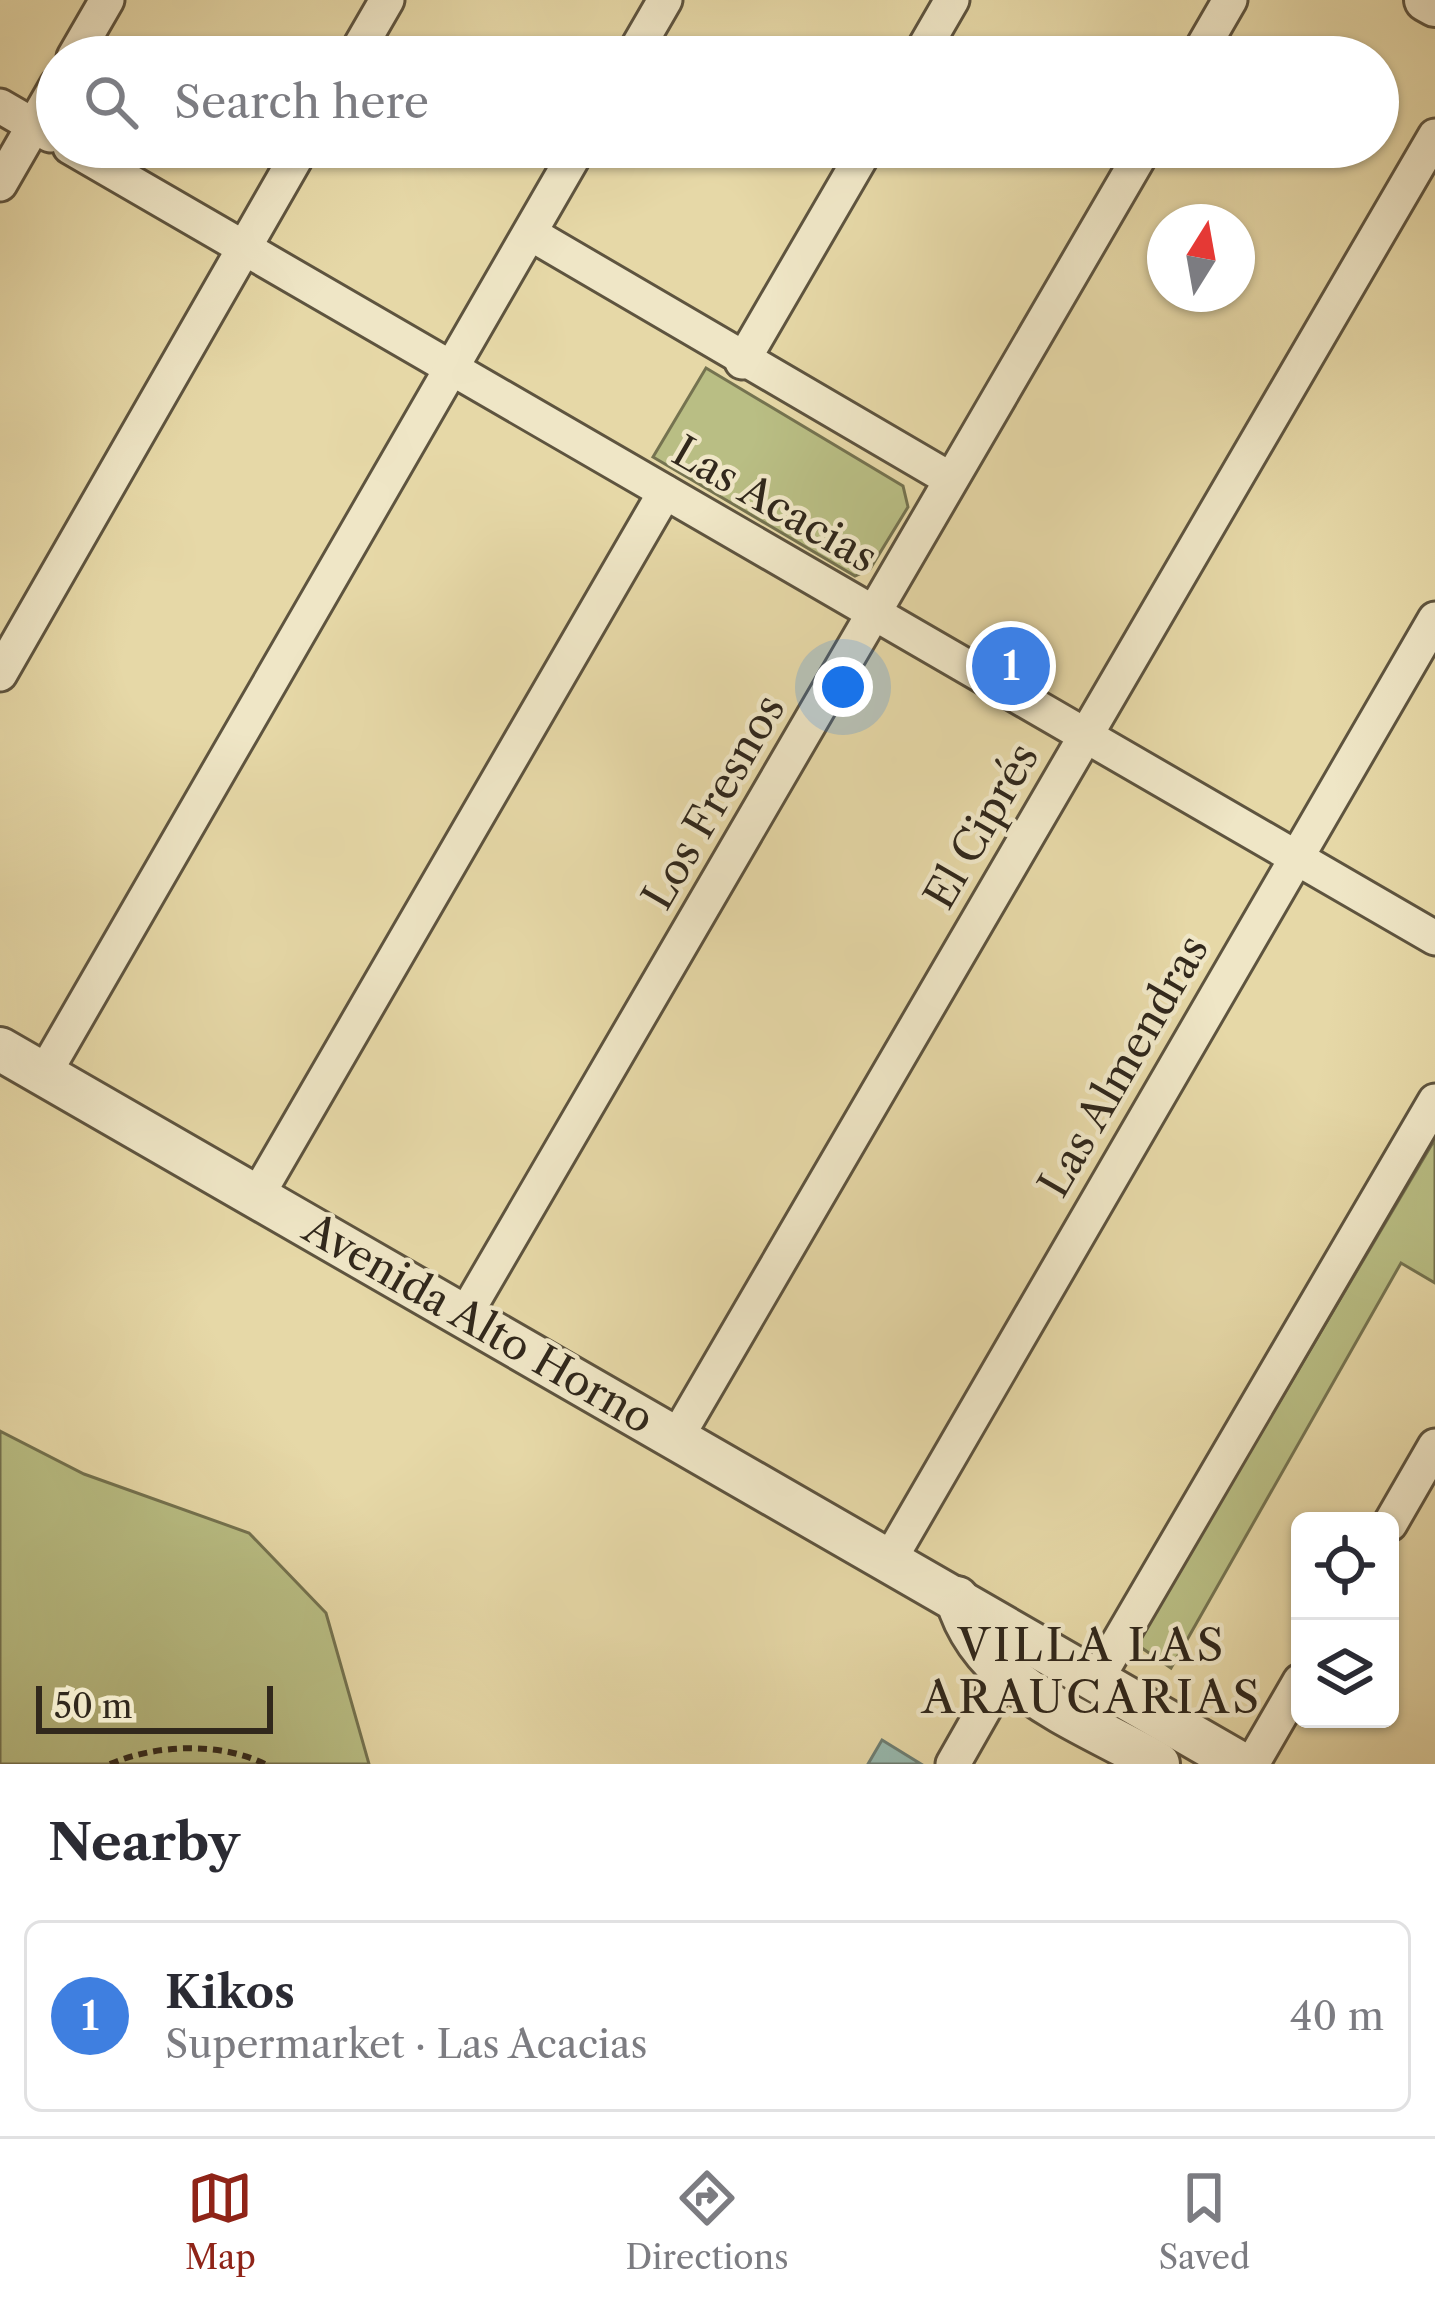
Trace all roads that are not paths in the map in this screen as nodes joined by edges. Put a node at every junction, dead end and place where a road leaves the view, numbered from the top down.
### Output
1 (107, 0) edge
2 (387, 0) edge
3 (665, 0) edge
4 (952, 0) edge
5 (1230, 0) edge
6 (1426, 0) edge
7 (1435, 5) edge
8 (86, 36) edge
9 (366, 36) edge
10 (644, 36) edge
11 (931, 36) edge
12 (1209, 36) edge
13 (0, 106) edge
14 (36, 127) edge
15 (1435, 136) edge
16 (36, 142) edge
17 (106, 168) edge
18 (290, 168) edge
19 (568, 168) edge
20 (855, 168) edge
21 (1133, 168) edge
22 (0, 184) edge
23 (533, 235) junction
24 (244, 248) junction
25 (742, 362) junction
26 (450, 367) junction
27 (950, 478) junction
28 (665, 491) junction
29 (875, 614) junction
30 (1435, 619) edge
31 (0, 674) edge
32 (1086, 736) junction
33 (1297, 858) junction
34 (1435, 938) edge
35 (0, 1049) edge
36 (44, 1074) junction
37 (1435, 1101) edge
38 (257, 1196) junction
39 (465, 1315) junction
40 (676, 1436) junction
41 (1435, 1446) edge
42 (1397, 1512) edge
43 (890, 1559) junction
44 (957, 1598) junction
45 (1024, 1637) junction
46 (1004, 1674) junction
47 (1097, 1679) junction
48 (1291, 1697) edge
49 (952, 1764) edge
50 (1158, 1764) edge
51 (1241, 1764) edge
52 (1252, 1764) edge

1 - 8 street
2 - 9 street
3 - 10 street
4 - 11 street
5 - 12 street
6 - 7 street
13 - 14 street
15 - 32 street, El Ciprés
16 - 22 street
17 - 24 street, Las Acacias
18 - 24 street
19 - 23 street
20 - 25 street
21 - 27 street, Los Fresnos
23 - 25 street
23 - 26 street
24 - 26 street, Las Acacias
24 - 31 street
25 - 27 street
26 - 28 street, Las Acacias
26 - 36 street
27 - 29 street, Los Fresnos
28 - 29 street, Las Acacias
28 - 38 street
29 - 32 street, Las Acacias
29 - 39 street, Los Fresnos
30 - 33 street, Las Almendras
32 - 33 street, Las Acacias
32 - 40 street, El Ciprés
33 - 34 street, Las Acacias
33 - 43 street, Las Almendras
35 - 36 street, Avenida Alto Horno
36 - 38 street, Avenida Alto Horno
37 - 47 street
38 - 39 street, Avenida Alto Horno
39 - 40 street, Avenida Alto Horno
40 - 43 street, Avenida Alto Horno
41 - 42 street
43 - 44 street, Avenida Alto Horno
44 - 45 street, Avenida Alto Horno
44 - 46 street
45 - 46 street
45 - 47 street, Avenida Alto Horno
46 - 49 street
46 - 50 street
47 - 51 street, Avenida Alto Horno
48 - 52 street

